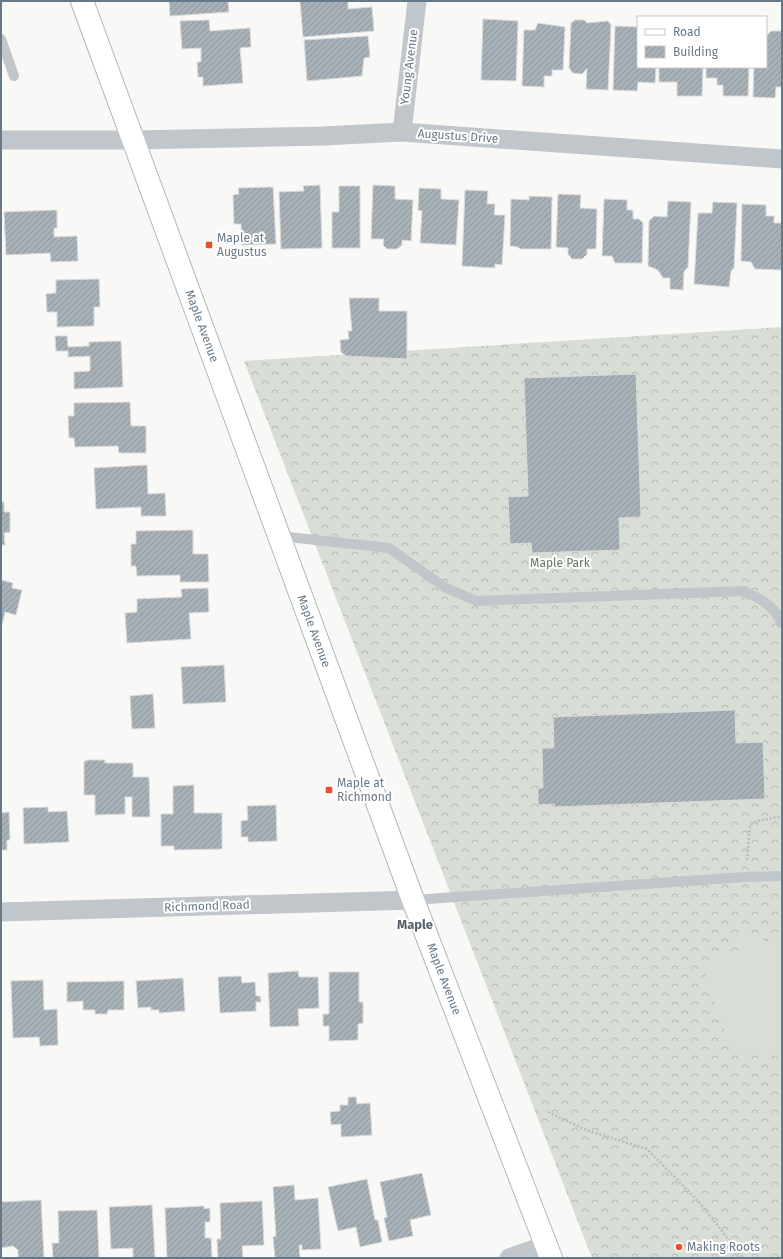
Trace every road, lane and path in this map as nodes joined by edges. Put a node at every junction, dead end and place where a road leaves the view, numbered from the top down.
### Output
1 (82, 1) edge
2 (417, 1) edge
3 (1, 39) edge
4 (14, 76) dead end
5 (402, 132) junction
6 (1, 140) edge
7 (134, 140) junction
8 (782, 160) edge
9 (279, 536) junction
10 (782, 623) edge
11 (782, 816) edge
12 (782, 876) edge
13 (745, 877) junction
14 (413, 900) junction
15 (1, 912) edge
16 (548, 1112) dead end
17 (549, 1252) edge
18 (509, 1258) edge
19 (743, 1258) edge

1 - 7 main road, Maple Avenue
2 - 5 street, Young Avenue
3 - 4 lane
5 - 7 street, Augustus Drive
5 - 8 street, Augustus Drive
6 - 7 street, Augustus Drive
7 - 9 main road, Maple Avenue
9 - 10 lane
9 - 14 main road, Maple Avenue
11 - 13 path
12 - 13 lane
13 - 14 lane
14 - 15 street, Richmond Road
14 - 17 main road, Maple Avenue
16 - 19 path
17 - 18 street

